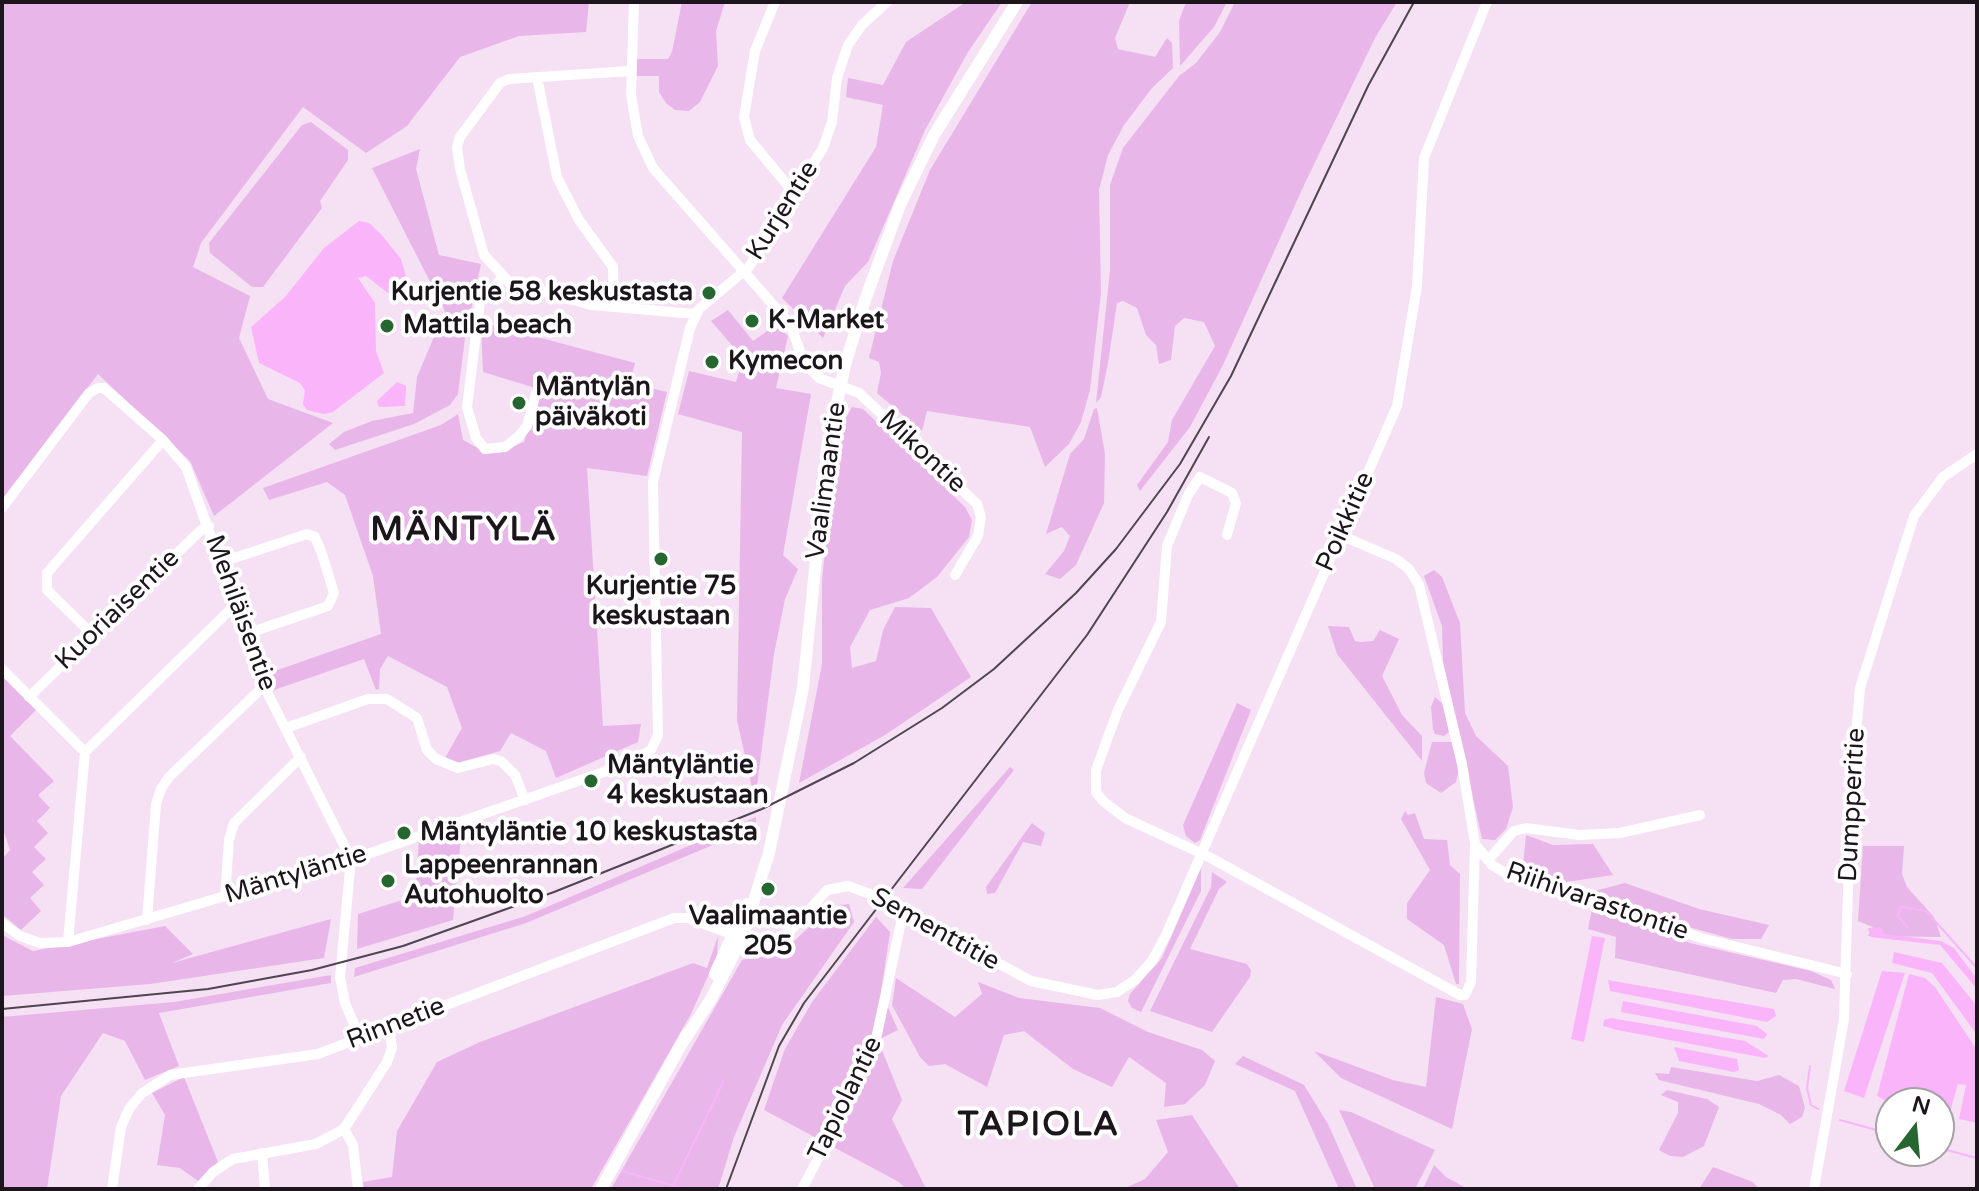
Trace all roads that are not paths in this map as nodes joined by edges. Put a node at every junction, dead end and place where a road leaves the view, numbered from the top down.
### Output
1 (634, 2) edge
2 (775, 2) edge
3 (887, 2) edge
4 (1017, 2) edge
5 (1487, 2) edge
6 (630, 71) junction
7 (537, 77) junction
8 (794, 193) junction
9 (744, 272) junction
10 (503, 277) junction
11 (614, 307) junction
12 (695, 314) junction
13 (840, 387) junction
14 (536, 393) dead end
15 (163, 440) junction
16 (1977, 454) edge
17 (2, 508) edge
18 (209, 526) junction
19 (1227, 535) dead end
20 (1340, 535) junction
21 (222, 562) junction
22 (955, 575) dead end
23 (236, 604) junction
24 (246, 634) junction
25 (93, 635) junction
26 (2, 669) edge
27 (264, 686) junction
28 (29, 697) junction
29 (286, 728) junction
30 (85, 752) junction
31 (301, 757) junction
32 (525, 800) junction
33 (1700, 815) dead end
34 (1475, 844) junction
35 (1202, 854) junction
36 (351, 859) junction
37 (1488, 860) junction
38 (225, 897) junction
39 (903, 913) junction
40 (147, 920) junction
41 (2, 923) edge
42 (738, 937) junction
43 (68, 942) junction
44 (1847, 974) junction
45 (1098, 995) joint
46 (389, 1027) junction
47 (360, 1038) junction
48 (344, 1129) junction
49 (262, 1153) junction
50 (112, 1189) edge
51 (198, 1189) edge
52 (265, 1189) edge
53 (358, 1189) edge
54 (601, 1189) edge
55 (802, 1189) edge
56 (1814, 1189) edge

1 - 6 street, Mikontie
2 - 8 street
3 - 8 street, Kurjentie
4 - 13 main road, Vaalimaantie
5 - 20 street, Poikkitie
6 - 7 street
6 - 9 street, Mikontie
7 - 10 street
7 - 11 street
8 - 9 street, Kurjentie
9 - 12 street, Kurjentie
9 - 13 street, Mikontie
10 - 11 street
10 - 14 street
11 - 12 street
12 - 32 street, Mäntyläntie
13 - 22 street, Mikontie
13 - 42 main road, Vaalimaantie
15 - 17 street, Mehiläisentie
15 - 18 street, Mehiläisentie
15 - 25 street
16 - 44 street, Dumpperitie
18 - 21 street, Mehiläisentie
18 - 25 street, Kuoriaisentie
19 - 35 street
20 - 34 street, Riihivarastontie
20 - 35 street, Poikkitie
21 - 23 street, Mehiläisentie
21 - 24 street
23 - 24 street, Mehiläisentie
23 - 30 street
24 - 27 street, Mehiläisentie
25 - 28 street, Kuoriaisentie
26 - 28 street
27 - 29 street, Mehiläisentie
27 - 40 street
28 - 30 street
29 - 31 street, Mehiläisentie
29 - 32 street
30 - 43 street
31 - 36 street, Mehiläisentie
31 - 38 street
32 - 36 street, Mäntyläntie
33 - 37 street
34 - 35 street
34 - 37 street, Riihivarastontie
35 - 45 street, Poikkitie
36 - 38 street, Mäntyläntie
36 - 47 street
37 - 44 street, Riihivarastontie
38 - 40 street, Mäntyläntie
39 - 42 street, Sementtitie
39 - 45 street, Sementtitie
39 - 55 street, Tapiolantie
40 - 43 street, Mäntyläntie
41 - 43 street, Mäntyläntie
42 - 46 street, Rinnetie
42 - 54 main road, Vaalimaantie
44 - 56 street, Dumpperitie
46 - 47 street, Rinnetie
46 - 48 street
47 - 50 street, Rinnetie
48 - 49 street
48 - 53 street
49 - 51 street
49 - 52 street

